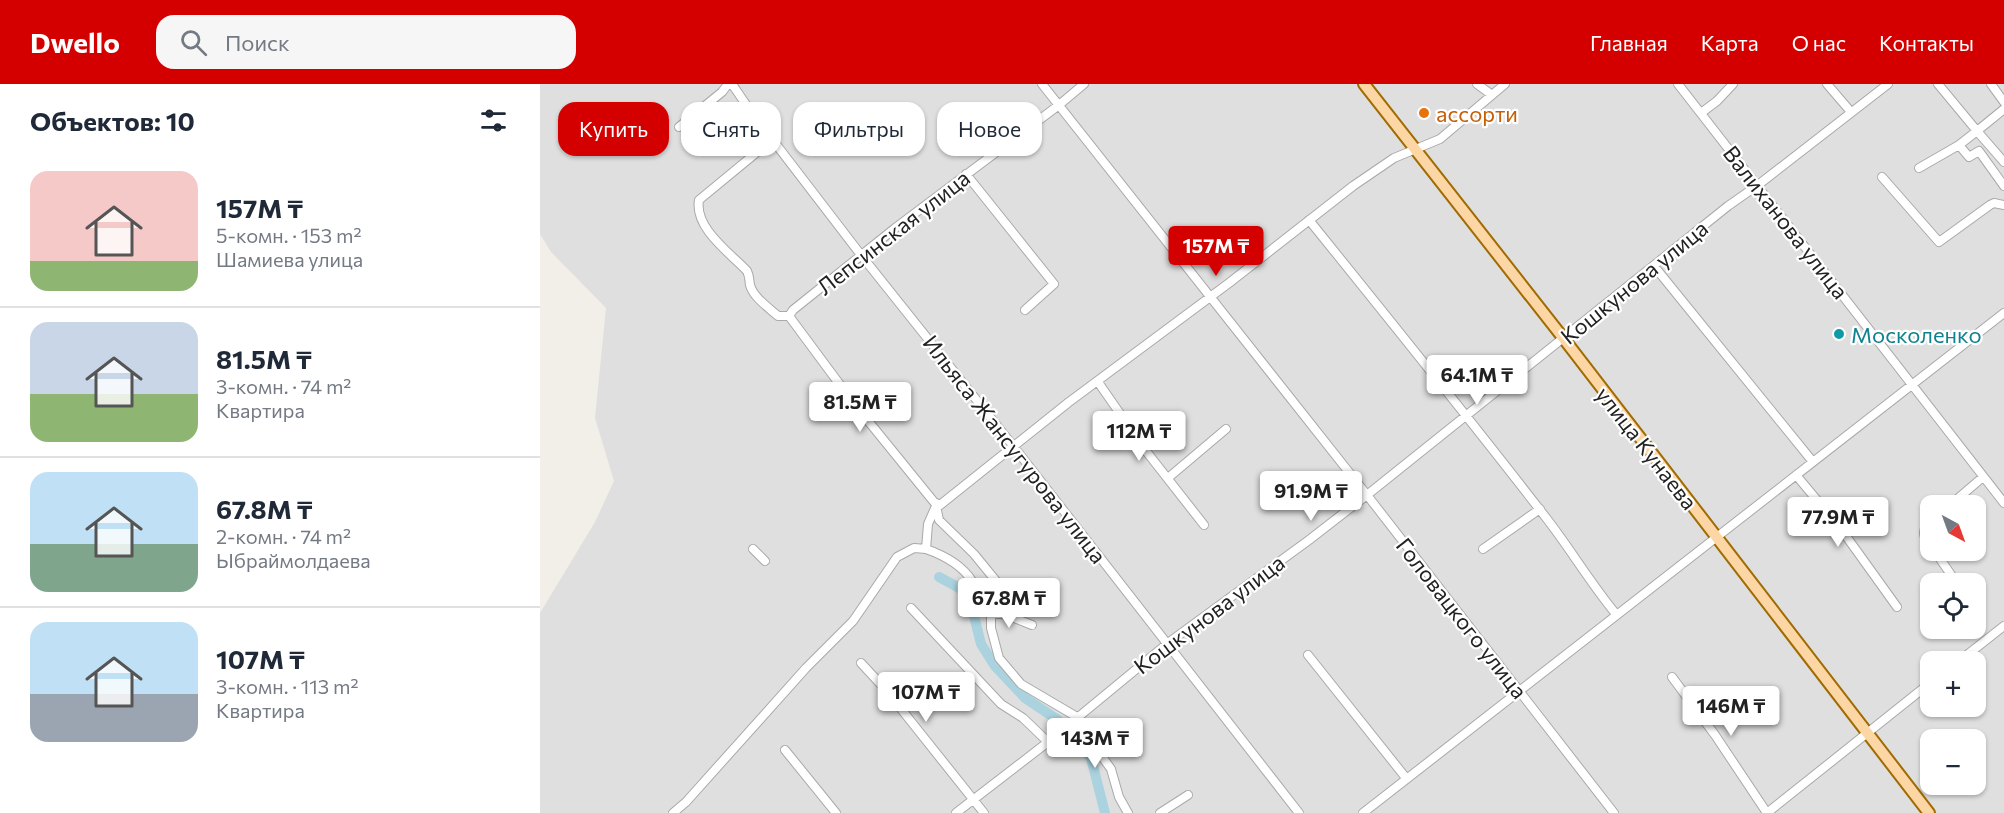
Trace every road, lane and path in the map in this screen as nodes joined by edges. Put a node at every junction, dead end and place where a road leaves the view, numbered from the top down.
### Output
1 (730, 84) edge
2 (1042, 84) edge
3 (1084, 84) edge
4 (1364, 84) edge
5 (1478, 84) edge
6 (1505, 84) edge
7 (1678, 84) edge
8 (1733, 84) edge
9 (1827, 84) edge
10 (1888, 84) edge
11 (1938, 84) edge
12 (1991, 84) edge
13 (1492, 95) junction
14 (744, 102) edge
15 (2004, 102) edge
16 (1059, 105) junction
17 (2004, 109) edge
18 (1851, 112) junction
19 (1701, 113) junction
20 (680, 127) dead end
21 (1977, 131) junction
22 (1959, 145) junction
23 (1415, 149) junction
24 (781, 150) edge
25 (752, 156) edge
26 (2004, 162) edge
27 (1919, 168) dead end
28 (966, 174) junction
29 (1882, 177) dead end
30 (1758, 185) junction
31 (2004, 186) edge
32 (2004, 205) edge
33 (1309, 220) junction
34 (861, 255) junction
35 (1654, 266) junction
36 (1209, 298) junction
37 (1025, 310) dead end
38 (2004, 313) edge
39 (789, 316) junction
40 (1563, 339) junction
41 (1098, 382) junction
42 (1912, 385) junction
43 (1468, 415) junction
44 (1226, 429) dead end
45 (1014, 447) junction
46 (1813, 462) junction
47 (1796, 475) junction
48 (1983, 477) junction
49 (1168, 478) junction
50 (1366, 495) junction
51 (1962, 495) edge
52 (2004, 503) edge
53 (941, 504) junction
54 (1540, 509) junction
55 (1204, 525) dead end
56 (1716, 537) junction
57 (753, 549) dead end
58 (926, 549) junction
59 (1483, 549) dead end
60 (765, 561) dead end
61 (911, 608) dead end
62 (1897, 608) dead end
63 (991, 614) junction
64 (1616, 614) junction
65 (1032, 625) dead end
66 (2004, 626) edge
67 (1168, 643) junction
68 (1972, 651) edge
69 (1308, 655) dead end
70 (861, 663) dead end
71 (1672, 677) dead end
72 (1518, 691) junction
73 (1920, 691) edge
74 (1074, 719) junction
75 (1867, 734) junction
76 (1048, 742) junction
77 (785, 750) dead end
78 (1406, 778) junction
79 (1188, 795) dead end
80 (974, 799) junction
81 (673, 813) edge
82 (836, 813) edge
83 (956, 813) edge
84 (984, 813) edge
85 (1128, 813) edge
86 (1160, 813) edge
87 (1299, 813) edge
88 (1363, 813) edge
89 (1614, 813) edge
90 (1767, 813) edge
91 (1929, 813) edge

1 - 14 street, Ильяса Жансугурова улица
1 - 20 street
2 - 16 street, Головацкого улица
3 - 16 street, Лепсинская улица
4 - 23 main road, улица Кунаева
5 - 13 street
6 - 13 street
7 - 19 street, Валиханова улица
8 - 19 street
9 - 18 street
10 - 18 street, Кошкунова улица
11 - 21 street
12 - 15 street
13 - 23 street
16 - 28 street, Лепсинская улица
16 - 36 street, Головацкого улица
17 - 21 street
18 - 30 street, Кошкунова улица
19 - 30 street, Валиханова улица
21 - 22 street
21 - 26 street
22 - 27 street
22 - 31 street
23 - 33 street
23 - 40 main road, улица Кунаева
24 - 34 street, Ильяса Жансугурова улица
25 - 39 street
28 - 34 street, Лепсинская улица
28 - 37 street
29 - 32 street
30 - 35 street, Кошкунова улица
30 - 42 street, Валиханова улица
33 - 36 street
33 - 43 street
34 - 39 street, Лепсинская улица
34 - 45 street, Ильяса Жансугурова улица
35 - 40 street, Кошкунова улица
35 - 46 street
36 - 41 street
36 - 50 street, Головацкого улица
38 - 42 street
39 - 53 street
40 - 43 street, Кошкунова улица
40 - 56 main road, улица Кунаева
41 - 45 street
41 - 49 street
42 - 46 street
42 - 48 street, Валиханова улица
43 - 50 street, Кошкунова улица
43 - 54 street
44 - 49 street
45 - 53 street
45 - 67 street, Ильяса Жансугурова улица
46 - 47 street
47 - 56 street
47 - 62 street
48 - 51 street
48 - 52 street, Валиханова улица
49 - 55 street
50 - 67 street, Кошкунова улица
50 - 72 street, Головацкого улица
53 - 58 street
53 - 63 street
54 - 59 street
54 - 64 street
56 - 64 street
56 - 75 main road, улица Кунаева
57 - 60 street
58 - 63 street
58 - 81 street
61 - 76 street
63 - 65 street
63 - 74 street
64 - 72 street
66 - 68 street
67 - 74 street, Кошкунова улица
67 - 87 street, Ильяса Жансугурова улица
69 - 78 street
70 - 80 street
71 - 90 street
72 - 78 street
72 - 89 street, Головацкого улица
73 - 75 street
74 - 76 street, Кошкунова улица
74 - 85 street
75 - 90 street
75 - 91 main road, улица Кунаева
76 - 80 street, Кошкунова улица
77 - 82 street
78 - 88 street
79 - 86 street
80 - 83 street, Кошкунова улица
80 - 84 street

